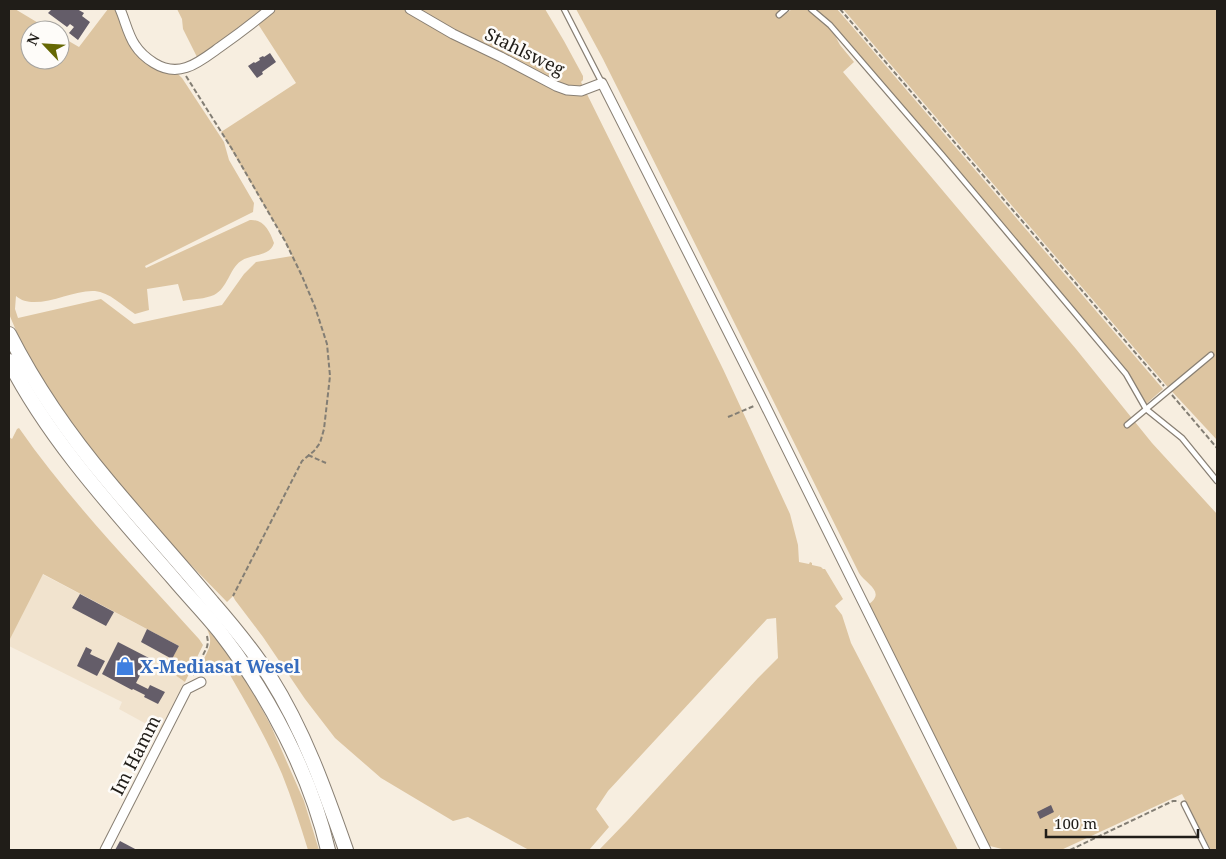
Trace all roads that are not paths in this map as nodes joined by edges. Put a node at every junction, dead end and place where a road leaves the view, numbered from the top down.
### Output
1 (120, 9) edge
2 (270, 9) edge
3 (410, 9) edge
4 (564, 9) edge
5 (786, 9) edge
6 (811, 9) edge
7 (779, 15) dead end
8 (602, 82) junction
9 (9, 334) edge
10 (1211, 355) dead end
11 (9, 361) edge
12 (1146, 409) junction
13 (1127, 425) dead end
14 (1217, 481) edge
15 (201, 682) dead end
16 (1184, 804) road end
17 (105, 850) edge
18 (328, 850) edge
19 (346, 850) edge
20 (986, 850) edge
21 (1207, 850) edge

1 - 2 street
3 - 8 street, Stahlsweg
4 - 8 lane
5 - 7 lane
6 - 12 lane
8 - 20 street
9 - 19 main road
10 - 12 lane
11 - 18 main road
12 - 13 lane
12 - 14 lane
15 - 17 street, Im Hamm
16 - 21 lane

